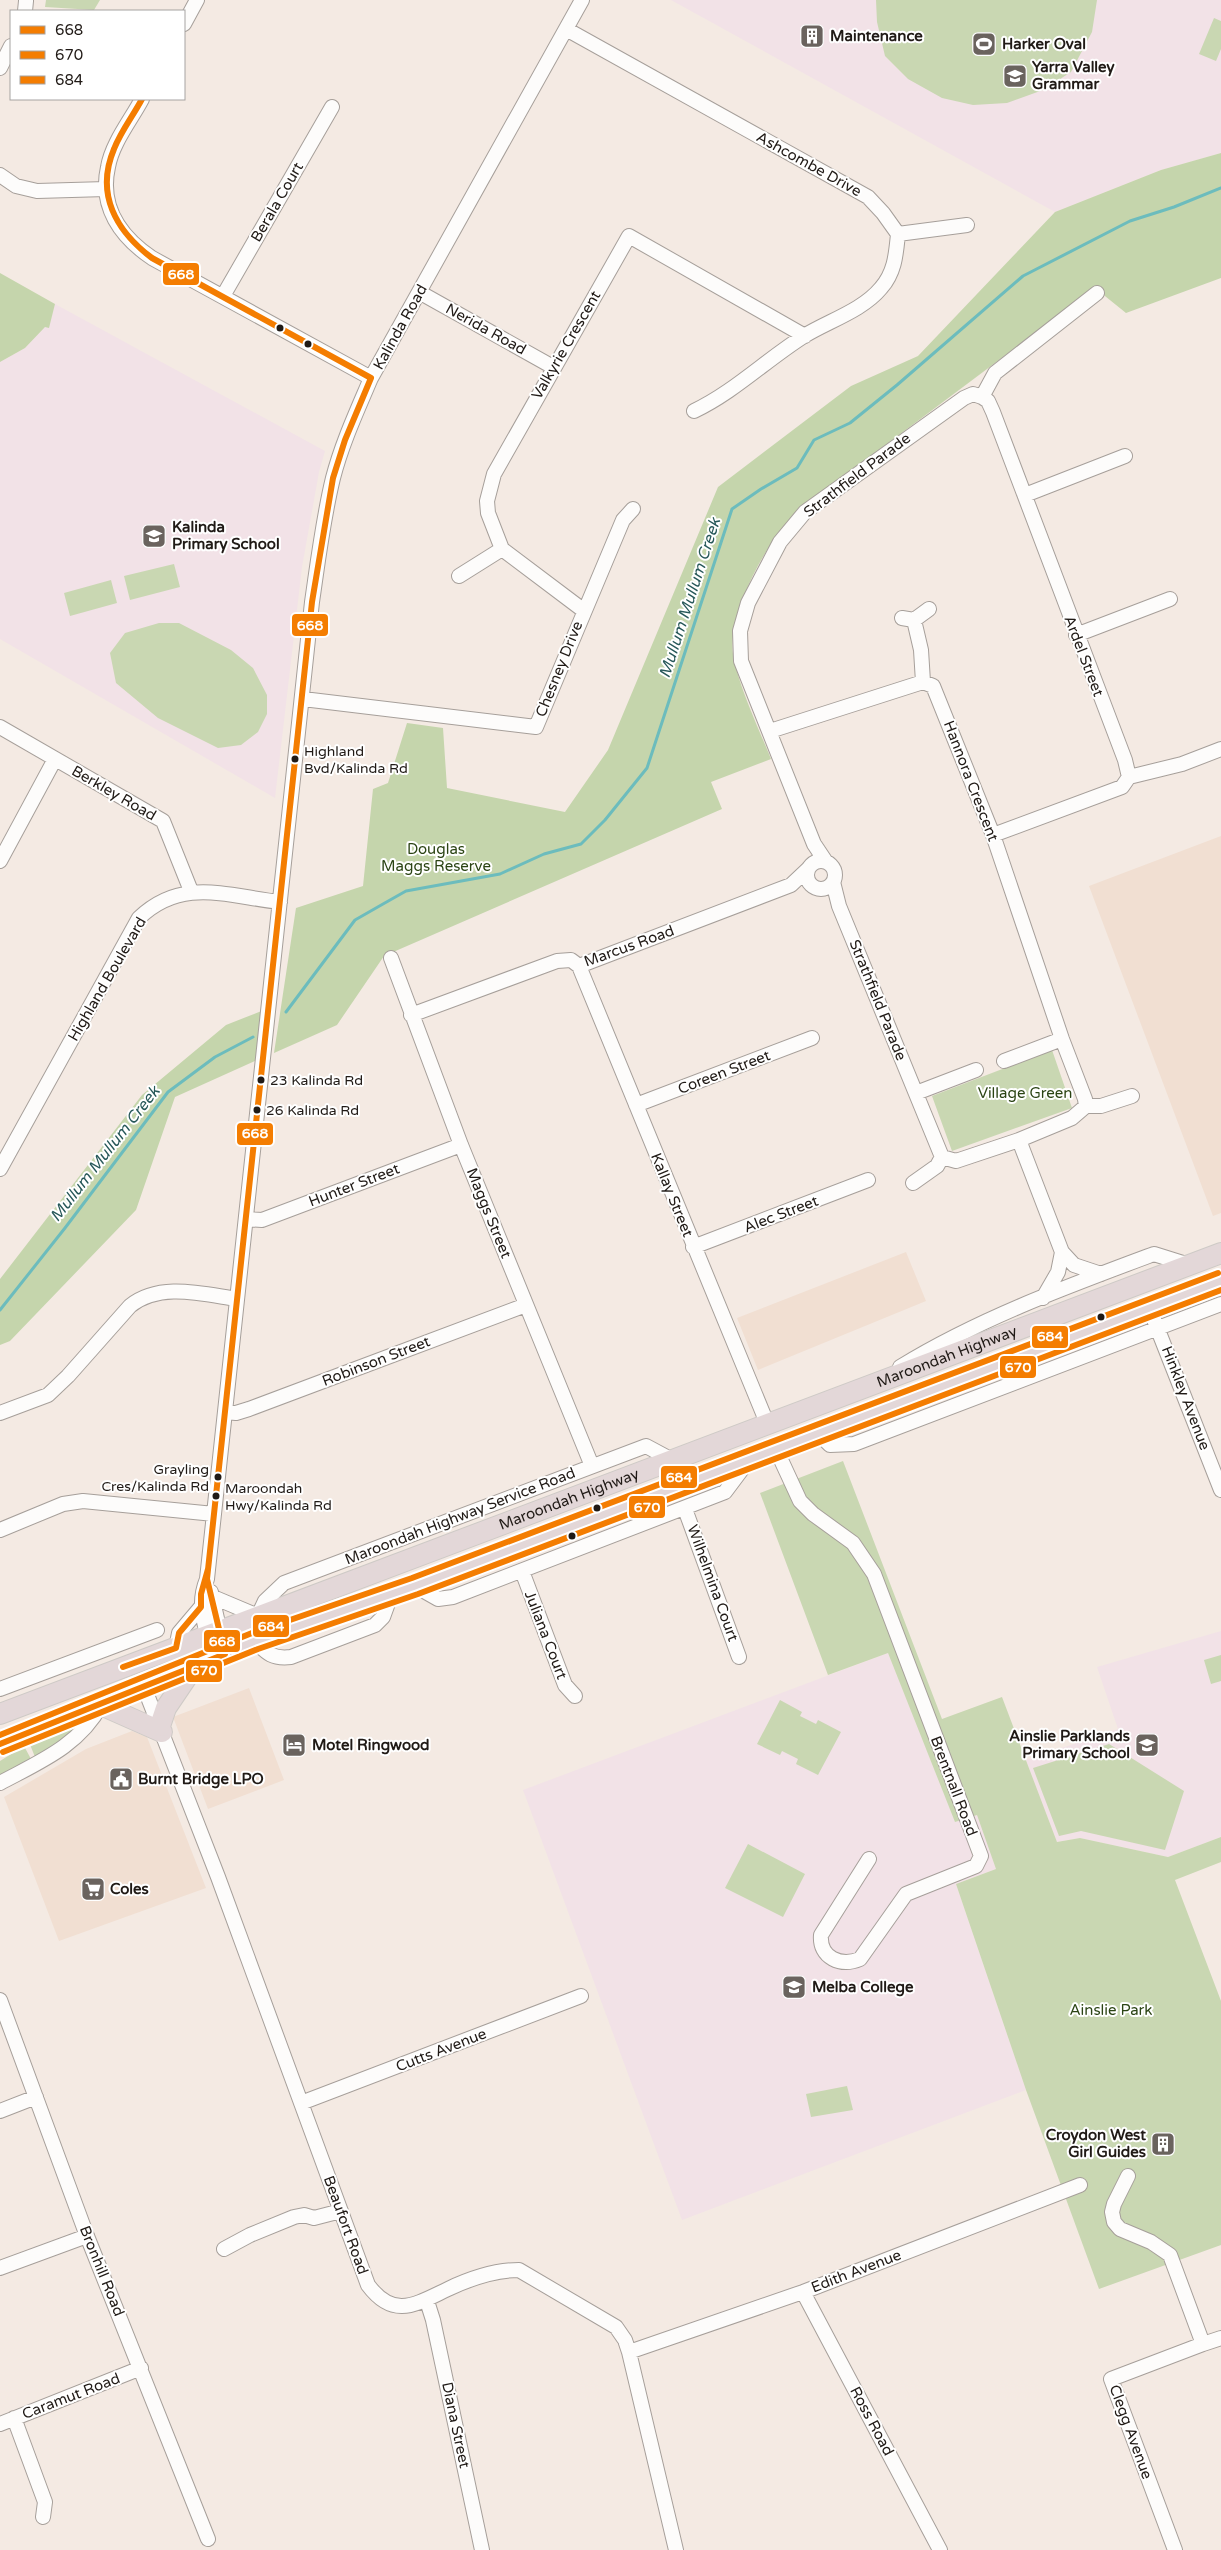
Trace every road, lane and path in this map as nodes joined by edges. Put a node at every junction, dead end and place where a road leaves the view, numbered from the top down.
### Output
1 (197, 0) edge
2 (582, 0) edge
3 (185, 22) edge
4 (566, 29) junction
5 (10, 48) edge
6 (0, 68) edge
7 (141, 100) edge
8 (332, 107) dead end
9 (0, 175) edge
10 (106, 189) junction
11 (967, 225) dead end
12 (898, 234) junction
13 (419, 292) junction
14 (1096, 293) dead end
15 (223, 296) junction
16 (805, 336) junction
17 (553, 367) junction
18 (371, 378) junction
19 (982, 396) junction
20 (694, 411) dead end
21 (1126, 456) dead end
22 (1025, 495) junction
23 (633, 509) dead end
24 (502, 549) junction
25 (459, 576) dead end
26 (1170, 599) dead end
27 (929, 609) dead end
28 (583, 610) junction
29 (1076, 635) junction
30 (923, 682) junction
31 (303, 699) junction
32 (0, 727) edge
33 (770, 731) junction
34 (1221, 749) edge
35 (55, 759) junction
36 (1129, 777) junction
37 (992, 835) junction
38 (814, 844) junction
39 (0, 861) edge
40 (826, 862) junction
41 (810, 867) junction
42 (833, 882) junction
43 (791, 885) junction
44 (816, 888) junction
45 (191, 891) junction
46 (280, 902) junction
47 (839, 906) junction
48 (391, 958) dead end
49 (579, 966) junction
50 (411, 1015) junction
51 (812, 1038) dead end
52 (1062, 1039) junction
53 (1004, 1061) dead end
54 (976, 1070) dead end
55 (916, 1094) junction
56 (1132, 1096) dead end
57 (636, 1105) junction
58 (1086, 1106) junction
59 (1019, 1140) junction
60 (461, 1145) junction
61 (942, 1157) junction
62 (0, 1169) edge
63 (868, 1180) dead end
64 (912, 1183) dead end
65 (246, 1219) junction
66 (693, 1247) junction
67 (1062, 1252) junction
68 (1221, 1253) edge
69 (1189, 1265) junction
70 (1101, 1274) junction
71 (1221, 1281) edge
72 (237, 1298) junction
73 (1043, 1298) junction
74 (1221, 1304) edge
75 (526, 1305) junction
76 (1149, 1307) junction
77 (1159, 1328) junction
78 (874, 1383) junction
79 (225, 1412) junction
80 (0, 1413) edge
81 (767, 1423) junction
82 (818, 1433) junction
83 (776, 1448) junction
84 (749, 1459) junction
85 (674, 1460) junction
86 (592, 1466) junction
87 (1221, 1490) edge
88 (685, 1509) junction
89 (214, 1514) junction
90 (0, 1530) edge
91 (522, 1571) junction
92 (207, 1579) junction
93 (416, 1586) junction
94 (213, 1597) junction
95 (201, 1608) junction
96 (258, 1616) junction
97 (157, 1630) dead end
98 (214, 1633) junction
99 (176, 1648) junction
100 (220, 1657) junction
101 (739, 1657) dead end
102 (134, 1663) junction
103 (193, 1668) junction
104 (52, 1670) junction
105 (144, 1687) junction
106 (0, 1689) edge
107 (60, 1691) junction
108 (575, 1696) dead end
109 (101, 1706) junction
110 (0, 1714) edge
111 (161, 1729) junction
112 (0, 1744) edge
113 (0, 1783) edge
114 (869, 1859) dead end
115 (581, 1996) dead end
116 (0, 2000) edge
117 (36, 2097) junction
118 (300, 2102) junction
119 (0, 2111) edge
120 (1128, 2176) dead end
121 (1080, 2185) dead end
122 (340, 2211) junction
123 (87, 2236) junction
124 (224, 2249) dead end
125 (0, 2268) edge
126 (803, 2292) junction
127 (427, 2301) junction
128 (1221, 2338) edge
129 (1203, 2344) junction
130 (629, 2352) junction
131 (141, 2368) junction
132 (14, 2418) junction
133 (0, 2424) edge
134 (43, 2518) dead end
135 (208, 2539) dead end
136 (482, 2550) edge
137 (676, 2550) edge
138 (940, 2550) edge
139 (1175, 2550) edge

1 - 3 street
2 - 4 street, Kalinda Road
4 - 12 street, Ashcombe Drive
4 - 13 street, Kalinda Road
5 - 6 street
7 - 10 street
8 - 15 street, Berala Court
9 - 10 street
10 - 15 street
11 - 12 street
12 - 16 street
13 - 17 street, Nerida Road
13 - 18 street, Kalinda Road
14 - 19 street
15 - 18 street
16 - 17 street, Valkyrie Crescent
16 - 20 street
17 - 24 street, Valkyrie Crescent
18 - 31 street, Kalinda Road
19 - 22 street, Ardel Street
19 - 33 street, Strathfield Parade
21 - 22 street
22 - 29 street, Ardel Street
23 - 28 street, Chesney Drive
24 - 25 street
24 - 28 street
26 - 29 street
27 - 30 street
28 - 31 street, Chesney Drive
29 - 36 street, Ardel Street
30 - 33 street
30 - 37 street, Hannora Crescent
31 - 46 street, Kalinda Road
32 - 35 street, Berkley Road
33 - 38 street, Strathfield Parade
34 - 36 street
35 - 39 street
35 - 45 street, Berkley Road
36 - 37 street
37 - 52 street, Hannora Crescent
38 - 40 street, Strathfield Parade
38 - 41 street, Strathfield Parade
40 - 41 street
40 - 42 street
41 - 43 street, Marcus Road
41 - 44 street
42 - 44 street
42 - 47 street, Strathfield Parade
43 - 44 street, Marcus Road
43 - 49 street, Marcus Road
44 - 47 street, Strathfield Parade
45 - 46 street, Highland Boulevard
45 - 62 street, Highland Boulevard
46 - 65 street, Kalinda Road
47 - 55 street, Strathfield Parade
48 - 50 street, Maggs Street
49 - 50 street, Marcus Road
49 - 57 street, Kallay Street
50 - 60 street, Maggs Street
51 - 57 street, Coreen Street
52 - 53 street
52 - 58 street, Hannora Crescent
54 - 55 street
55 - 61 street, Strathfield Parade
56 - 58 street
57 - 66 street, Kallay Street
58 - 59 street
59 - 61 street
59 - 67 street
60 - 65 street, Hunter Street
60 - 75 street, Maggs Street
61 - 64 street
63 - 66 street, Alec Street
65 - 72 street, Kalinda Road
66 - 81 street, Kallay Street
67 - 70 street
67 - 73 street
68 - 69 highway, Maroondah Highway
69 - 70 street
69 - 78 highway, Maroondah Highway
70 - 73 street
71 - 76 highway, Maroondah Highway
72 - 79 street, Kalinda Road
72 - 80 street
73 - 78 street
74 - 77 street
75 - 79 street, Robinson Street
75 - 86 street, Maggs Street
76 - 77 street, Hinkley Avenue
76 - 82 highway, Maroondah Highway
77 - 82 street
77 - 87 street, Hinkley Avenue
78 - 81 highway, Maroondah Highway
79 - 89 street, Kalinda Road
81 - 83 highway
81 - 85 highway, Maroondah Highway
82 - 83 highway, Maroondah Highway
83 - 84 highway, Maroondah Highway
83 - 114 street, Brentnall Road
84 - 88 street
84 - 93 highway, Maroondah Highway
85 - 86 street, Maroondah Highway Service Road
85 - 96 highway, Maroondah Highway
86 - 96 street, Maroondah Highway Service Road
88 - 91 street
88 - 101 street, Wilhelmina Court
89 - 90 street
89 - 92 street, Kalinda Road
91 - 93 street
91 - 108 street, Juliana Court
92 - 94 street, Kalinda Road
92 - 95 street, Kalinda Road
93 - 100 highway, Maroondah Highway
94 - 96 street
94 - 98 street, Kalinda Road
95 - 98 street, Kalinda Road
95 - 99 street
96 - 98 highway, Maroondah Highway
97 - 104 street
98 - 99 highway, Maroondah Highway
98 - 100 street, Kalinda Road
99 - 102 highway, Maroondah Highway
100 - 103 highway, Maroondah Highway
102 - 105 highway
102 - 107 highway, Maroondah Highway
103 - 105 highway, Maroondah Highway
103 - 111 highway
104 - 106 street
104 - 107 street
105 - 109 highway, Maroondah Highway
105 - 111 street, Beaufort Road
107 - 110 highway, Maroondah Highway
109 - 111 highway
109 - 112 highway, Maroondah Highway
109 - 113 street
111 - 118 street, Beaufort Road
115 - 118 street, Cutts Avenue
116 - 117 street, Bronhill Road
117 - 119 street
117 - 123 street, Bronhill Road
118 - 122 street, Beaufort Road
120 - 129 street
121 - 126 street, Edith Avenue
122 - 124 street
122 - 127 street, Beaufort Road
123 - 125 street
123 - 131 street, Bronhill Road
126 - 130 street, Edith Avenue
126 - 138 street, Ross Road
127 - 130 street, Beaufort Road
127 - 136 street, Diana Street
128 - 129 street
129 - 139 street, Clegg Avenue
130 - 137 street, Beaufort Road
131 - 132 street, Caramut Road
131 - 135 street, Bronhill Road
132 - 133 street, Caramut Road
132 - 134 street

